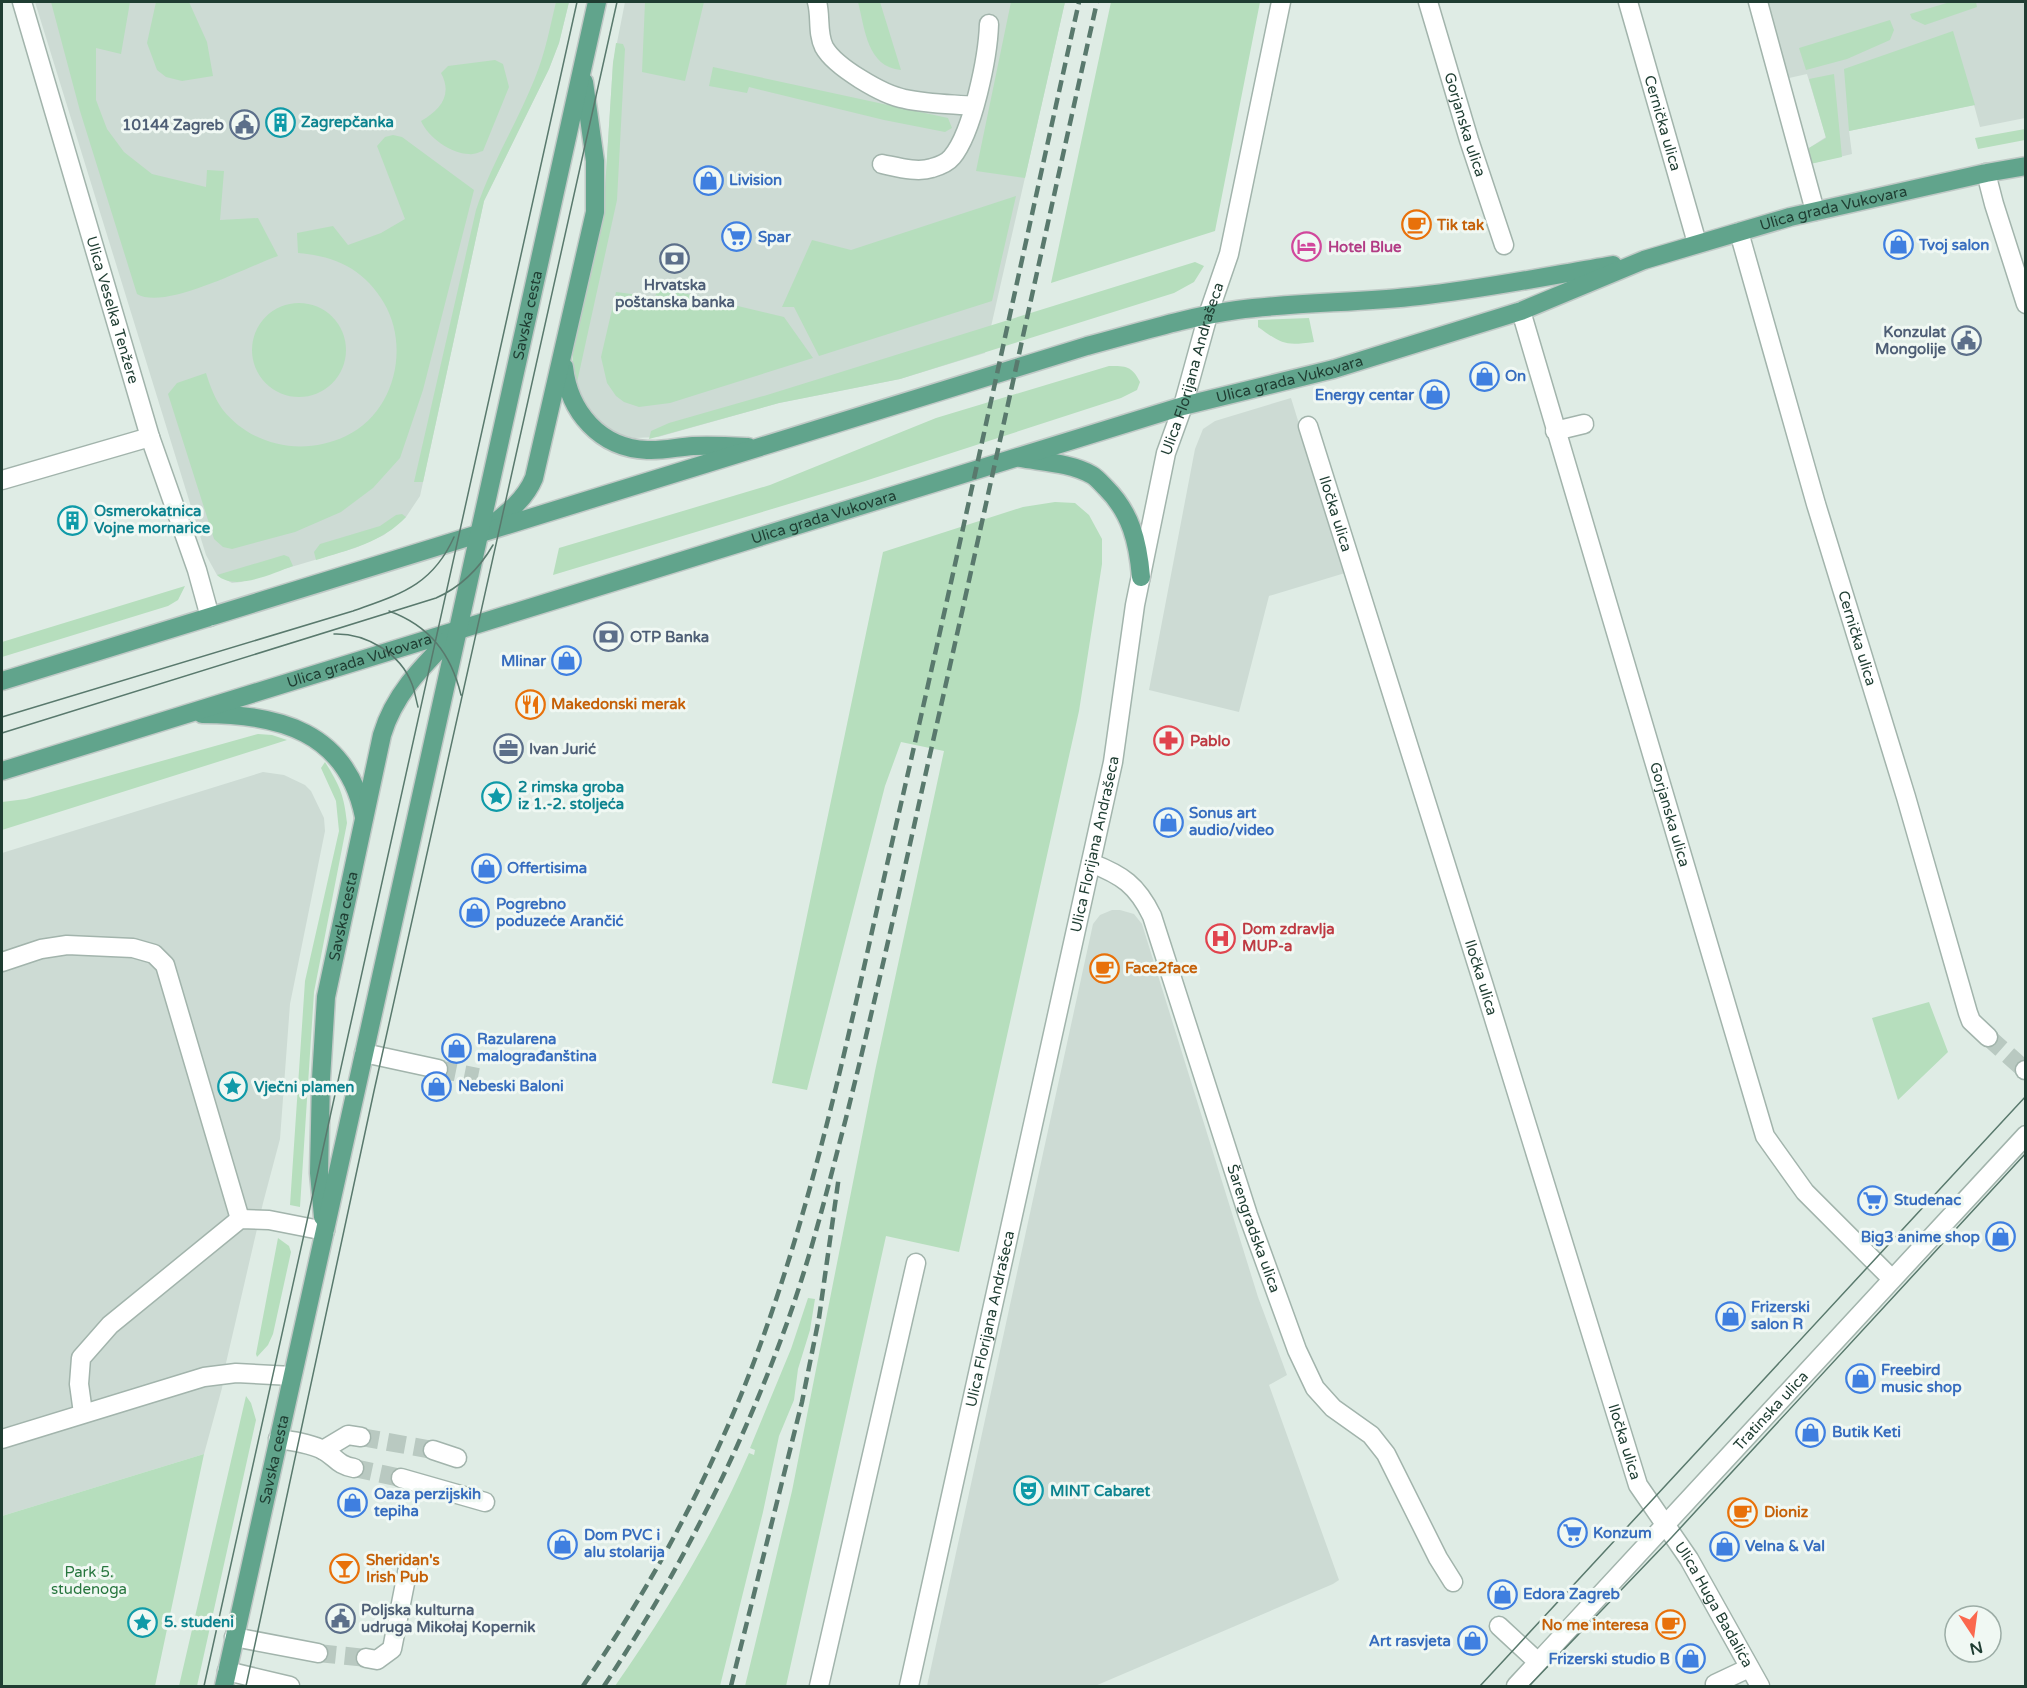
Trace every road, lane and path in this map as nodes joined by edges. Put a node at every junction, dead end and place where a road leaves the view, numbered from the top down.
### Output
1 (22, 2) edge
2 (597, 2) edge
3 (818, 2) edge
4 (1281, 2) edge
5 (1428, 2) edge
6 (1628, 2) edge
7 (1758, 2) edge
8 (989, 24) dead end
9 (582, 69) junction
10 (974, 106) junction
11 (882, 164) dead end
12 (2025, 166) edge
13 (1986, 173) junction
14 (1815, 211) junction
15 (1739, 232) junction
16 (1697, 243) junction
17 (1504, 245) dead end
18 (1644, 260) junction
19 (2025, 304) edge
20 (1521, 311) junction
21 (1208, 315) junction
22 (563, 356) junction
23 (1183, 406) junction
24 (1584, 424) dead end
25 (1308, 426) dead end
26 (1555, 431) junction
27 (150, 437) junction
28 (762, 447) junction
29 (1015, 458) junction
30 (2, 480) edge
31 (479, 534) junction
32 (1141, 577) junction
33 (210, 617) junction
34 (458, 629) junction
35 (2, 681) edge
36 (185, 714) junction
37 (2, 771) edge
38 (364, 822) junction
39 (1090, 862) junction
40 (2, 962) edge
41 (1988, 1037) tunnel mouth
42 (364, 1053) junction
43 (438, 1070) tunnel mouth
44 (2025, 1135) edge
45 (240, 1219) junction
46 (325, 1231) junction
47 (916, 1263) dead end
48 (1891, 1278) junction
49 (292, 1376) junction
50 (82, 1413) junction
51 (361, 1437) tunnel mouth
52 (2, 1439) edge
53 (278, 1439) junction
54 (322, 1450) junction
55 (433, 1450) tunnel mouth
56 (457, 1458) dead end
57 (354, 1468) tunnel mouth
58 (401, 1478) tunnel mouth
59 (485, 1502) dead end
60 (1663, 1525) junction
61 (409, 1563) dead end
62 (1453, 1582) dead end
63 (1499, 1626) dead end
64 (234, 1637) junction
65 (318, 1653) tunnel mouth
66 (366, 1658) tunnel mouth
67 (1538, 1662) junction
68 (1749, 1668) junction
69 (225, 1679) edge
70 (1715, 1684) dead end
71 (283, 1686) edge
72 (819, 1686) edge
73 (909, 1686) edge
74 (1516, 1686) edge
75 (1760, 1686) edge

1 - 27 street, Ulica Veselka Tenžere
2 - 9 main road, Savska cesta
3 - 10 street
4 - 21 street, Ulica Florijana Andrašeca
5 - 17 street, Gorjanska ulica
6 - 16 street, Cernička ulica
7 - 14 street
8 - 10 street
9 - 22 main road
9 - 31 main road, Savska cesta
10 - 11 street
12 - 13 main road, Ulica grada Vukovara
13 - 14 main road, Ulica grada Vukovara
13 - 19 street
14 - 15 main road, Ulica grada Vukovara
15 - 16 main road, Ulica grada Vukovara
15 - 41 street, Cernička ulica
16 - 18 main road, Ulica grada Vukovara
18 - 20 main road, Ulica grada Vukovara
18 - 21 main road, Ulica grada Vukovara
20 - 23 main road, Ulica grada Vukovara
20 - 26 street, Gorjanska ulica
21 - 23 street, Ulica Florijana Andrašeca
21 - 28 main road, Ulica grada Vukovara
22 - 28 main road
22 - 31 main road
23 - 29 main road, Ulica grada Vukovara
23 - 32 street, Ulica Florijana Andrašeca
24 - 26 street
25 - 60 street, Iločka ulica
26 - 48 street, Gorjanska ulica
27 - 30 street
27 - 33 street, Ulica Veselka Tenžere
28 - 31 main road, Ulica grada Vukovara
29 - 32 main road
29 - 34 main road, Ulica grada Vukovara
31 - 33 main road, Ulica grada Vukovara
31 - 34 main road, Savska cesta
32 - 39 street, Ulica Florijana Andrašeca
33 - 35 main road, Ulica grada Vukovara
34 - 36 main road, Ulica grada Vukovara
34 - 38 main road, Savska cesta
34 - 42 main road, Savska cesta
36 - 37 main road, Ulica grada Vukovara
36 - 38 main road
38 - 46 main road, Savska cesta
39 - 62 street, Šarengradska ulica
39 - 73 street, Ulica Florijana Andrašeca
40 - 45 street
42 - 43 street
42 - 46 main road, Savska cesta
44 - 48 street, Tratinska ulica
45 - 46 street
45 - 50 street
46 - 49 main road, Savska cesta
47 - 72 street
48 - 60 street, Tratinska ulica
49 - 50 street
49 - 53 main road, Savska cesta
50 - 52 street
51 - 54 street
53 - 54 street
53 - 64 main road, Savska cesta
54 - 57 street
55 - 56 street
58 - 59 street
60 - 67 street, Tratinska ulica
60 - 68 street, Ulica Huga Badalića
61 - 66 street
63 - 67 street
64 - 65 street
64 - 69 main road, Savska cesta
67 - 74 street, Tratinska ulica
68 - 70 street
68 - 75 street, Ulica Huga Badalića
69 - 71 street

